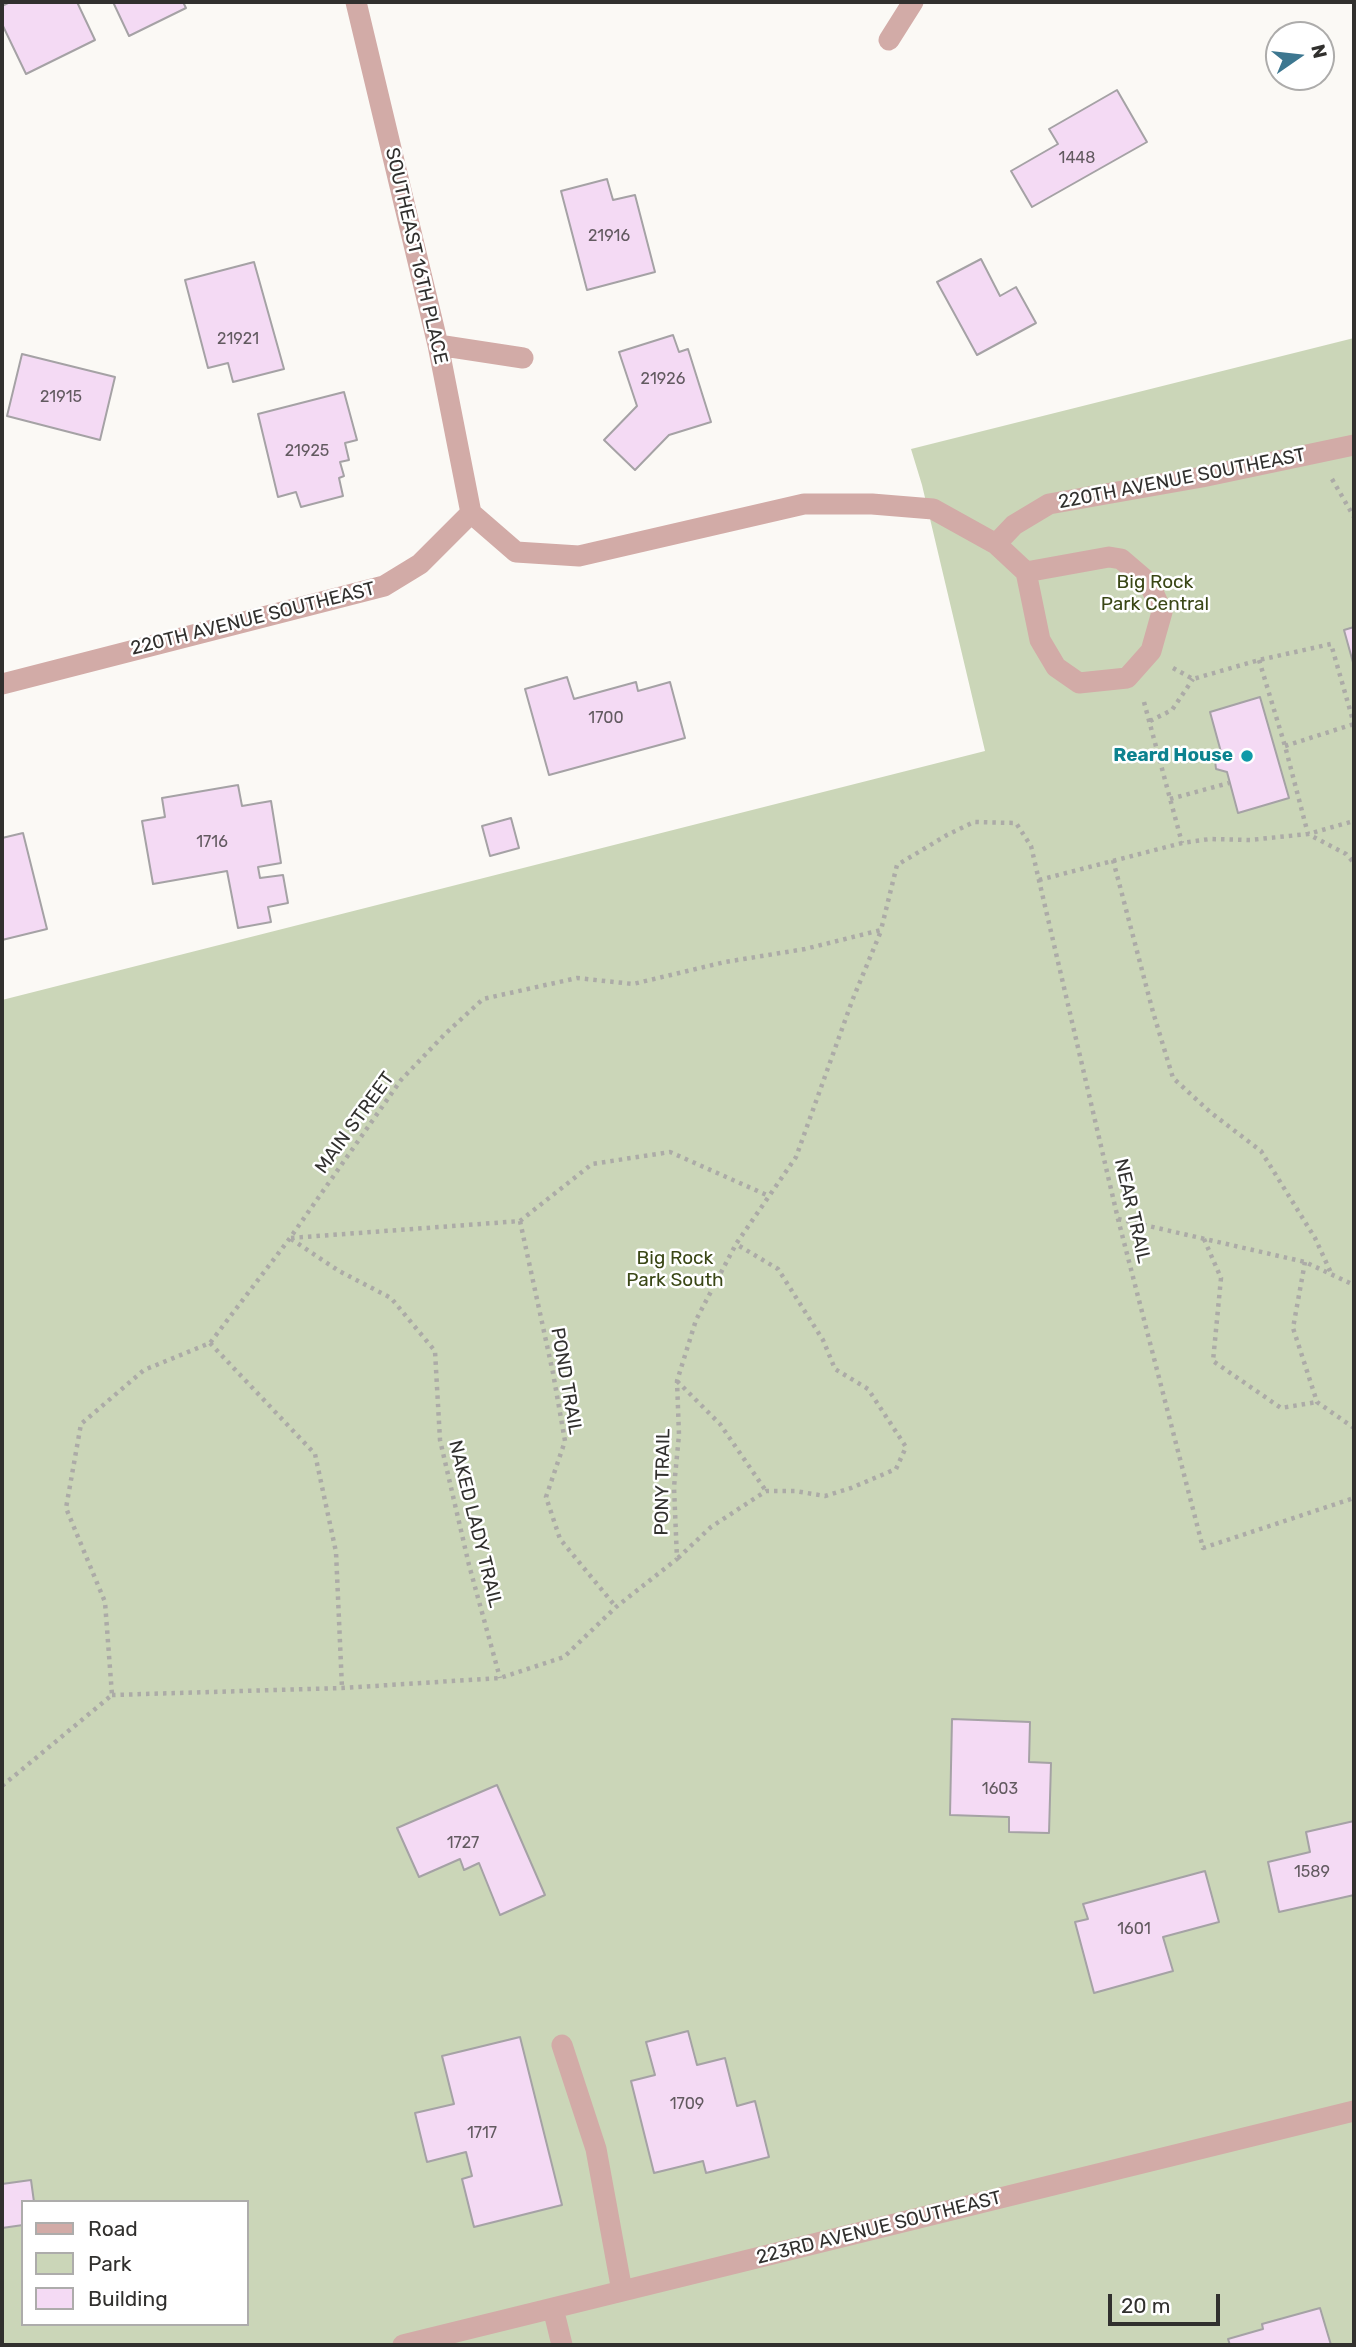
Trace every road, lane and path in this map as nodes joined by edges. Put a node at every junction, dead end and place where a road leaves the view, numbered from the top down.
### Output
1 (356, 2) edge
2 (914, 2) edge
3 (889, 40) dead end
4 (438, 345) junction
5 (523, 358) dead end
6 (1354, 444) edge
7 (1317, 453) junction
8 (471, 513) junction
9 (1354, 517) edge
10 (996, 544) junction
11 (1026, 572) junction
12 (1151, 651) junction
13 (1259, 660) junction
14 (1127, 678) junction
15 (1193, 679) junction
16 (2, 684) edge
17 (1150, 721) junction
18 (1354, 724) edge
19 (1285, 746) junction
20 (1229, 783) dead end
21 (1170, 799) junction
22 (1354, 821) edge
23 (1308, 834) junction
24 (1182, 843) junction
25 (1113, 860) junction
26 (1354, 863) edge
27 (1038, 880) junction
28 (881, 930) junction
29 (769, 1196) junction
30 (1118, 1219) junction
31 (520, 1220) junction
32 (290, 1238) junction
33 (1204, 1239) junction
34 (736, 1244) junction
35 (1305, 1262) junction
36 (1332, 1275) junction
37 (1354, 1285) edge
38 (210, 1343) junction
39 (677, 1381) junction
40 (1317, 1402) junction
41 (1354, 1428) edge
42 (766, 1491) junction
43 (1354, 1498) edge
44 (677, 1559) junction
45 (616, 1607) junction
46 (500, 1678) junction
47 (342, 1688) junction
48 (112, 1695) junction
49 (2, 1786) edge
50 (562, 2045) dead end
51 (1354, 2111) edge
52 (622, 2291) junction
53 (553, 2308) junction
54 (403, 2345) edge
55 (562, 2345) edge

1 - 4 street, SOUTHEAST 16TH PLACE
2 - 3 street
4 - 5 street
4 - 8 street, SOUTHEAST 16TH PLACE
6 - 7 street, 220TH AVENUE SOUTHEAST
7 - 9 path
7 - 10 street, 220TH AVENUE SOUTHEAST
8 - 10 street
8 - 16 street, 220TH AVENUE SOUTHEAST
10 - 11 street
11 - 12 street
11 - 14 street
12 - 14 street
12 - 15 path
13 - 15 path
13 - 18 path
13 - 19 path
14 - 17 path
15 - 17 path
17 - 21 path
18 - 19 path
19 - 23 path
20 - 21 path
21 - 24 path
22 - 23 path
23 - 24 path
23 - 26 path
24 - 25 path
25 - 27 path
25 - 36 path
27 - 28 path
27 - 30 path, NEAR TRAIL
28 - 29 path, PONY TRAIL
28 - 32 path, MAIN STREET
29 - 31 path
29 - 34 path, PONY TRAIL
30 - 33 path
30 - 43 path, NEAR TRAIL
31 - 32 path
31 - 45 path, POND TRAIL
32 - 38 path, MAIN STREET
32 - 46 path, NAKED LADY TRAIL
33 - 35 path
33 - 40 path
34 - 39 path, PONY TRAIL
34 - 42 path
35 - 36 path
35 - 40 path
36 - 37 path
38 - 47 path
38 - 48 path
39 - 42 path
39 - 44 path, PONY TRAIL
40 - 41 path
42 - 44 path
44 - 45 path, PONY TRAIL
45 - 46 path, PONY TRAIL
46 - 47 path, PONY TRAIL
47 - 48 path, PONY TRAIL
48 - 49 path
50 - 52 street
51 - 52 street, 223RD AVENUE SOUTHEAST
52 - 53 street, 223RD AVENUE SOUTHEAST
53 - 54 street, 223RD AVENUE SOUTHEAST
53 - 55 street

